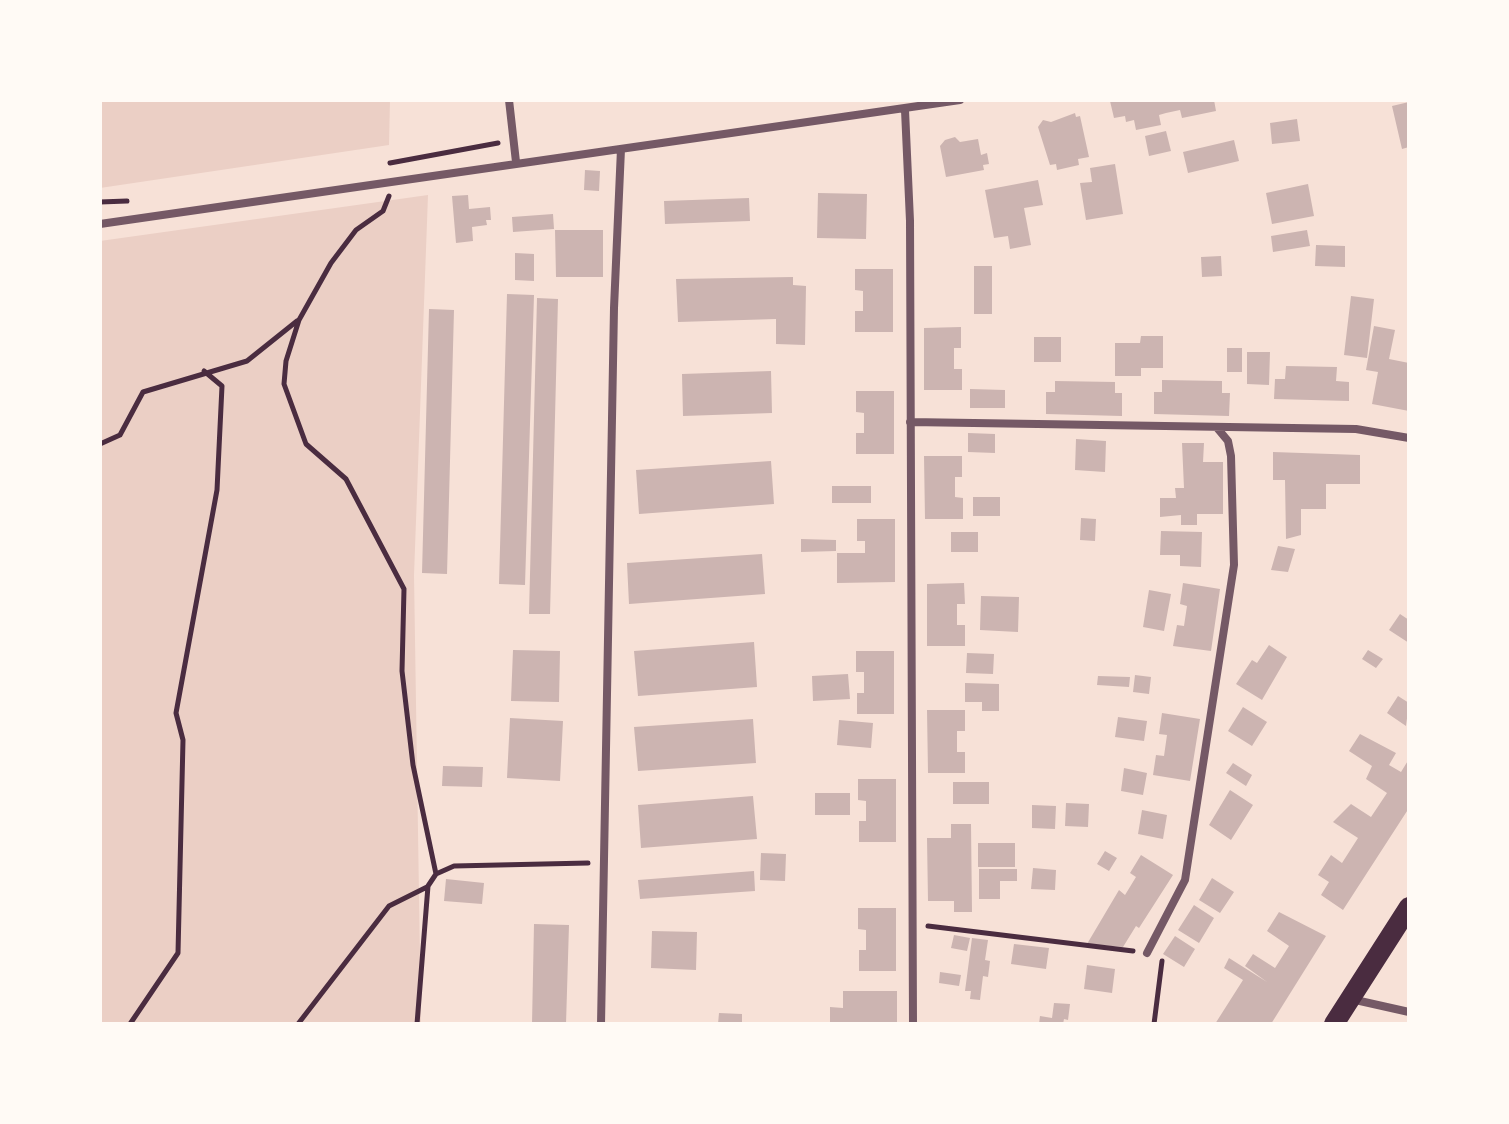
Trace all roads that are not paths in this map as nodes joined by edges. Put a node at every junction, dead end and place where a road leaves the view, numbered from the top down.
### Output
1 (509, 100) edge
2 (960, 100) edge
3 (905, 110) junction
4 (621, 149) junction
5 (516, 162) junction
6 (100, 224) edge
7 (910, 422) junction
8 (1218, 429) junction
9 (1409, 438) edge
10 (1409, 907) edge
11 (1147, 953) road end
12 (1351, 999) junction
13 (1409, 1012) edge
14 (601, 1024) edge
15 (913, 1024) edge
16 (1334, 1024) edge

1 - 5 street
2 - 3 street
3 - 4 street
3 - 7 street
4 - 5 street
4 - 14 street
5 - 6 street
7 - 8 street
7 - 15 street
8 - 9 street
8 - 11 street
10 - 12 main road
12 - 13 street
12 - 16 main road

